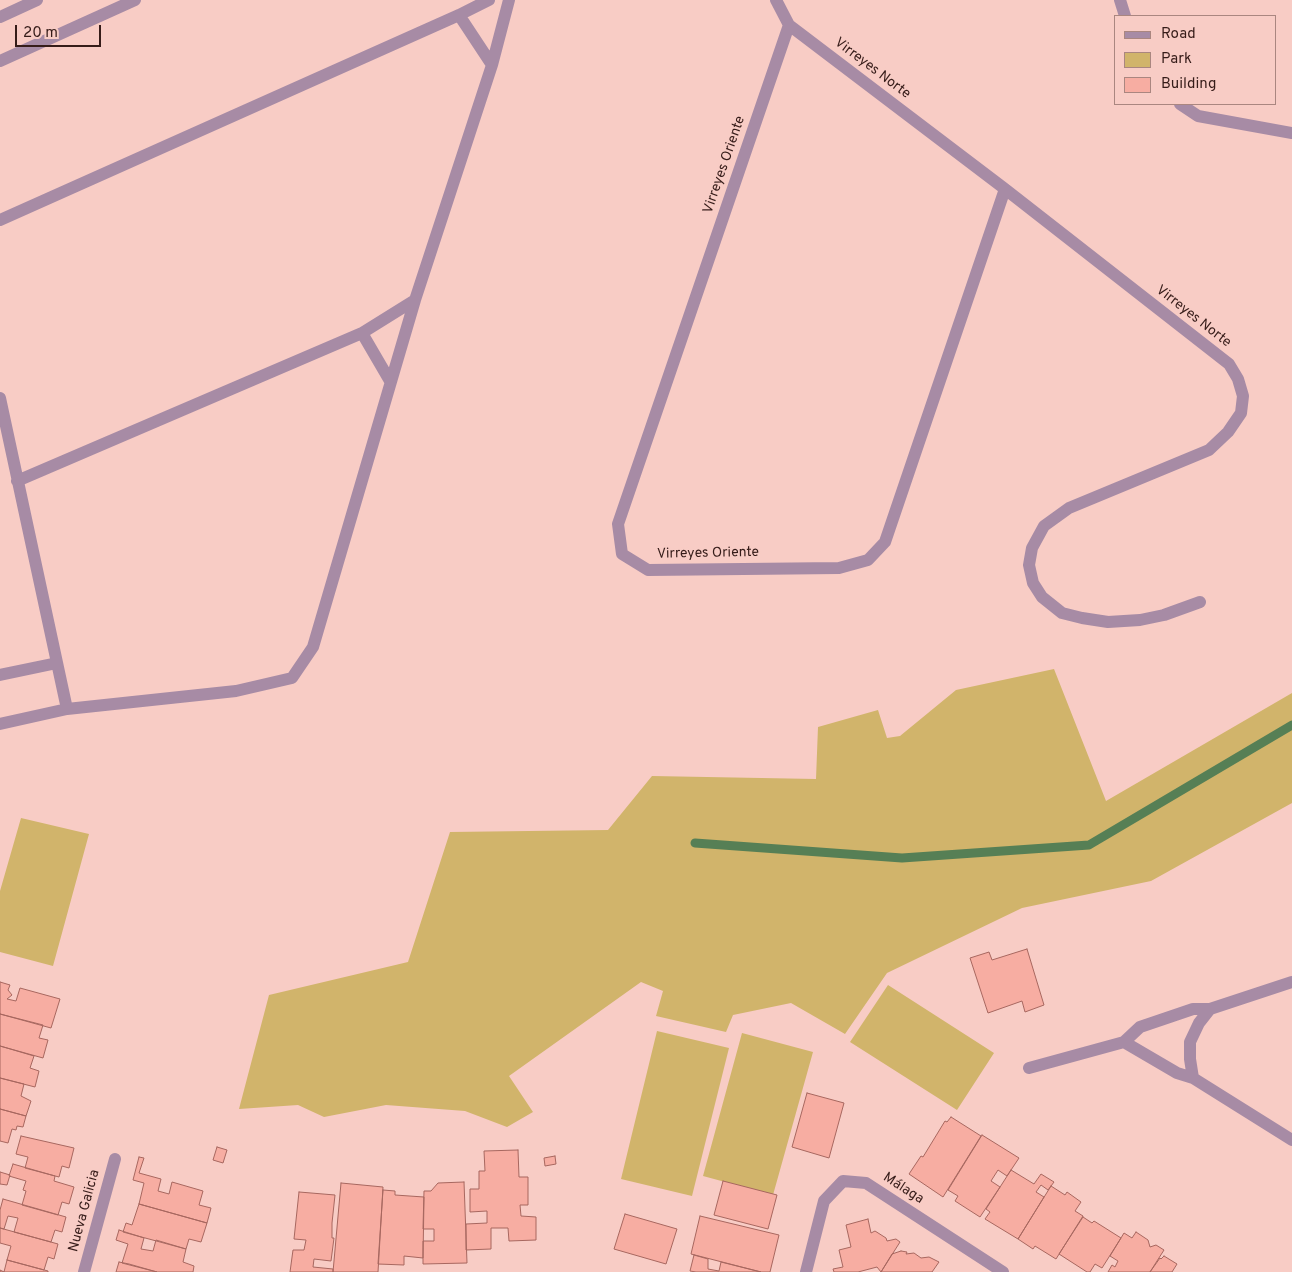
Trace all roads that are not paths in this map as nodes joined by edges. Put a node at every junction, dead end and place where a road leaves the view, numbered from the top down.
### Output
1 (37, 0) edge
2 (135, 0) edge
3 (489, 0) edge
4 (510, 0) edge
5 (776, 0) edge
6 (1120, 0) edge
7 (459, 15) junction
8 (1125, 15) edge
9 (0, 17) edge
10 (789, 25) junction
11 (0, 61) edge
12 (492, 65) junction
13 (1182, 105) edge
14 (1292, 133) edge
15 (1005, 189) junction
16 (0, 220) edge
17 (415, 300) junction
18 (362, 333) junction
19 (390, 381) junction
20 (0, 398) edge
21 (17, 480) junction
22 (1200, 602) dead end
23 (57, 664) junction
24 (0, 675) edge
25 (66, 709) junction
26 (0, 724) edge
27 (1292, 982) edge
28 (1210, 1009) junction
29 (1124, 1042) junction
30 (1029, 1068) dead end
31 (1193, 1078) junction
32 (1292, 1140) edge
33 (115, 1158) dead end
34 (84, 1272) edge
35 (806, 1272) edge
36 (1003, 1272) edge

1 - 9 street
2 - 11 street
3 - 7 street
4 - 12 street
5 - 10 street, Virreyes Norte
6 - 8 street
7 - 12 street
7 - 16 street
10 - 15 street, Virreyes Norte
10 - 15 street, Virreyes Oriente
12 - 17 street
13 - 14 street
15 - 22 street, Virreyes Norte
17 - 18 street
17 - 19 street
18 - 19 street
18 - 21 street
19 - 25 street
20 - 21 street
21 - 23 street
23 - 24 street
23 - 25 street
25 - 26 street
27 - 28 street
28 - 29 street
28 - 31 street
29 - 30 street
29 - 31 street
31 - 32 street
33 - 34 street, Nueva Galicia
35 - 36 street, Málaga

